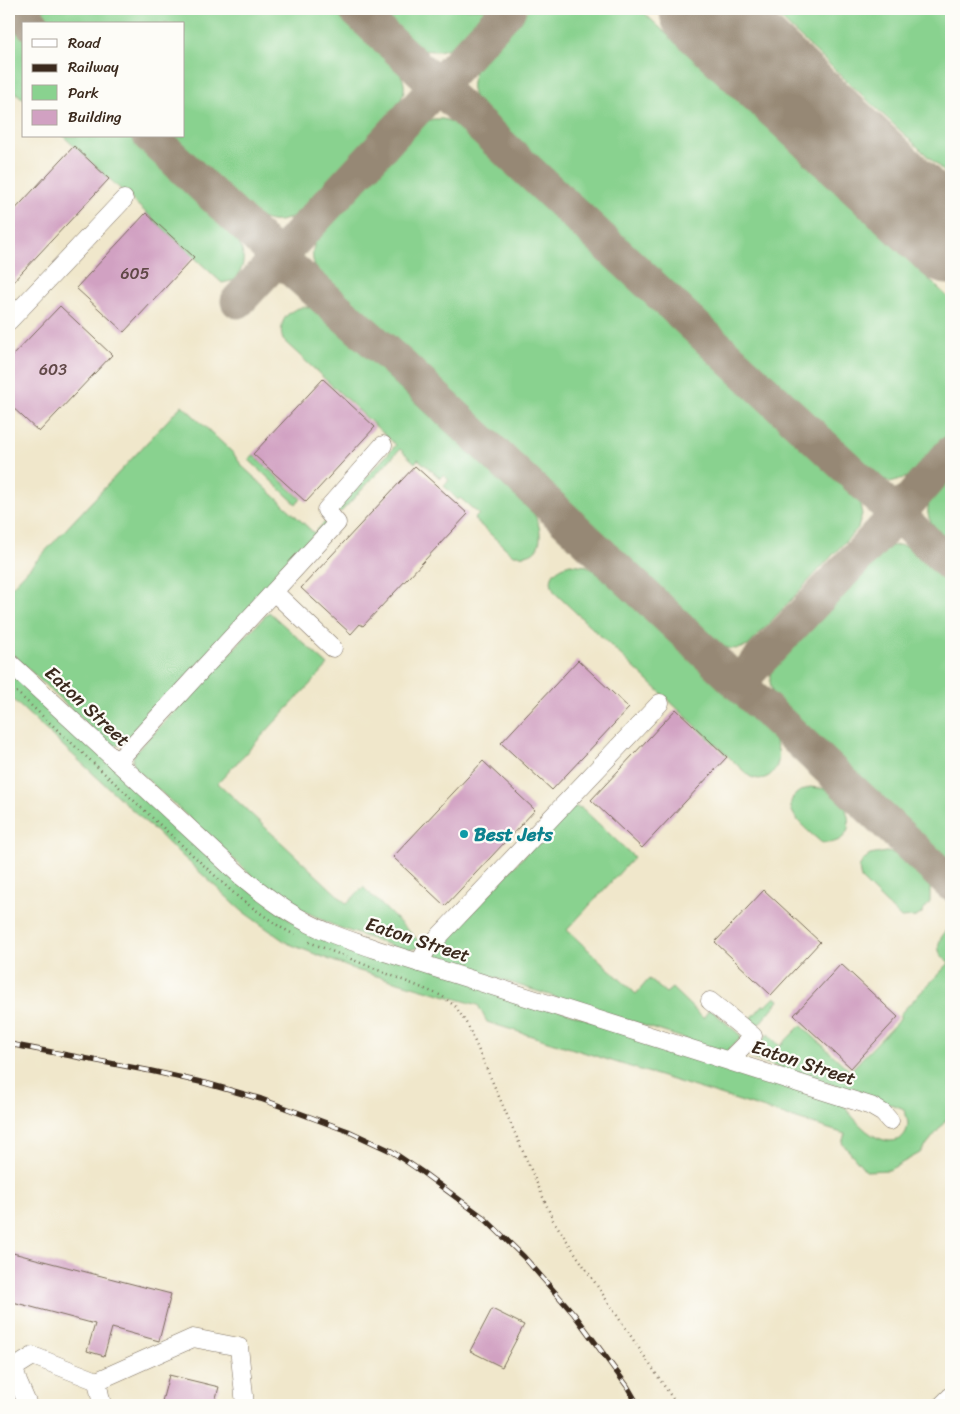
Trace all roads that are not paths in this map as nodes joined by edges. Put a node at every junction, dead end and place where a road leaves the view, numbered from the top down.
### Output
1 (124, 199) dead end
2 (9, 321) edge
3 (383, 445) dead end
4 (274, 592) junction
5 (333, 648) dead end
6 (9, 662) edge
7 (660, 703) dead end
8 (117, 762) junction
9 (419, 963) junction
10 (710, 1001) dead end
11 (729, 1060) junction
12 (890, 1122) dead end
13 (97, 1381) junction
14 (951, 1396) edge
15 (28, 1405) edge
16 (102, 1405) edge
17 (245, 1405) edge
18 (942, 1405) edge

1 - 2 lane
3 - 4 lane
4 - 5 lane
4 - 8 lane
6 - 8 lane, Eaton Street
7 - 9 lane
8 - 9 lane, Eaton Street
9 - 11 lane, Eaton Street
10 - 11 lane
11 - 12 lane, Eaton Street
13 - 15 lane
13 - 16 lane
13 - 17 lane
14 - 18 lane

